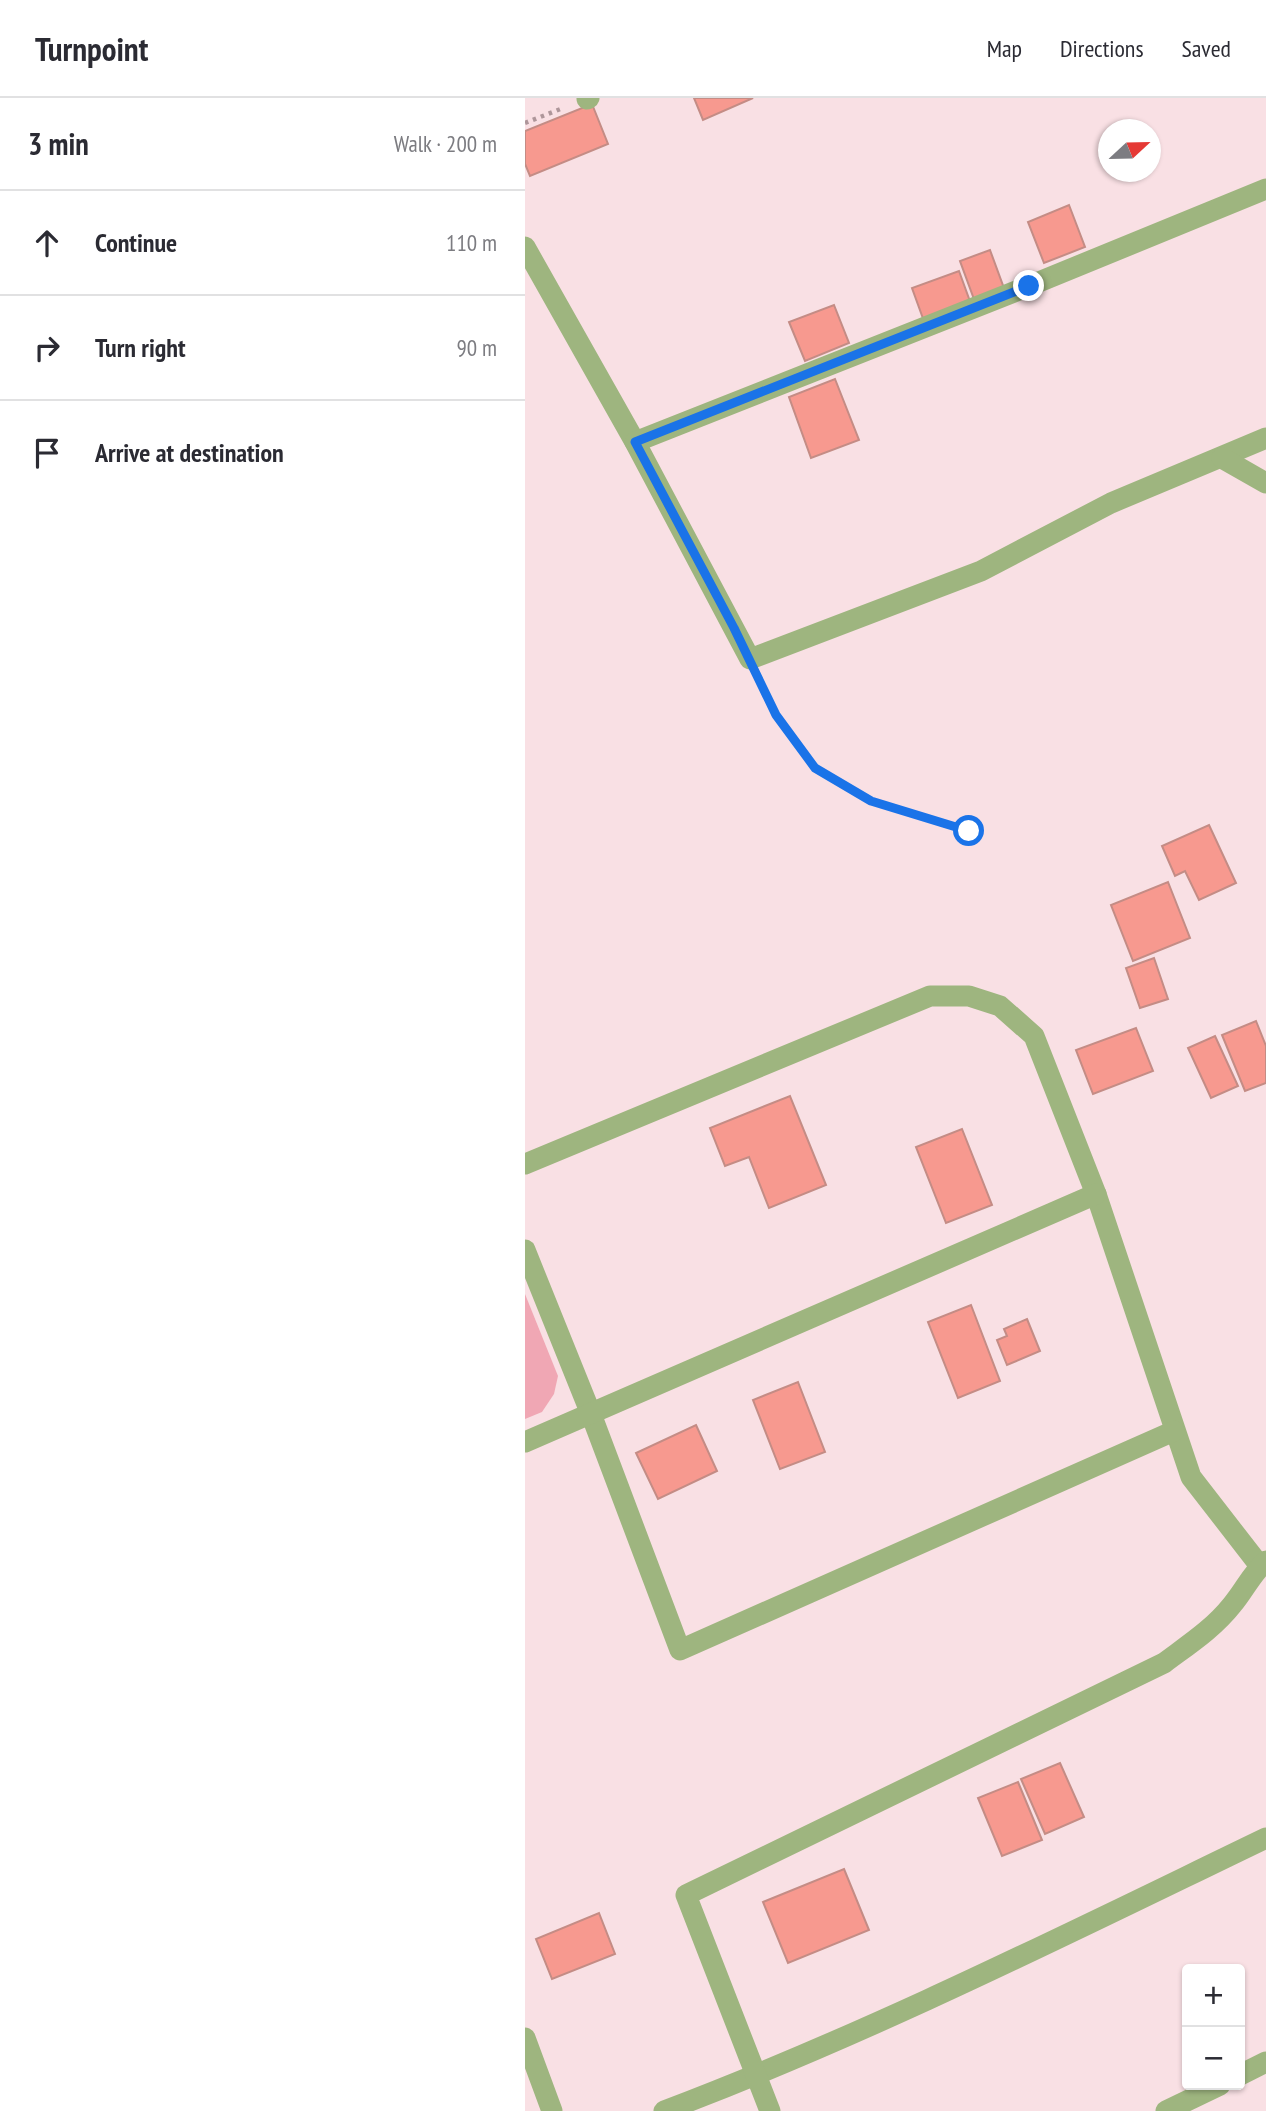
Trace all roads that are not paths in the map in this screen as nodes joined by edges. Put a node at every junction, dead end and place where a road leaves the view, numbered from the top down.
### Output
1 (1266, 189) edge
2 (525, 247) edge
3 (1266, 438) edge
4 (635, 442) junction
5 (1222, 458) junction
6 (1266, 483) edge
7 (525, 1164) edge
8 (1096, 1194) junction
9 (525, 1250) edge
10 (591, 1414) junction
11 (1174, 1431) junction
12 (525, 1441) edge
13 (1263, 1564) edge
14 (1266, 1838) edge
15 (525, 2038) edge
16 (1266, 2062) edge
17 (1245, 2072) edge
18 (756, 2076) junction
19 (1210, 2090) edge
20 (552, 2111) edge
21 (664, 2111) edge
22 (770, 2111) edge
23 (1166, 2111) edge

1 - 4 street
2 - 4 street
3 - 5 street
4 - 5 street
5 - 6 street
7 - 8 street
8 - 10 street
8 - 11 street
9 - 10 street
10 - 11 street
10 - 12 street
11 - 13 street
13 - 18 street
14 - 18 street
15 - 20 street
16 - 17 street
18 - 21 street
18 - 22 street
19 - 23 street

